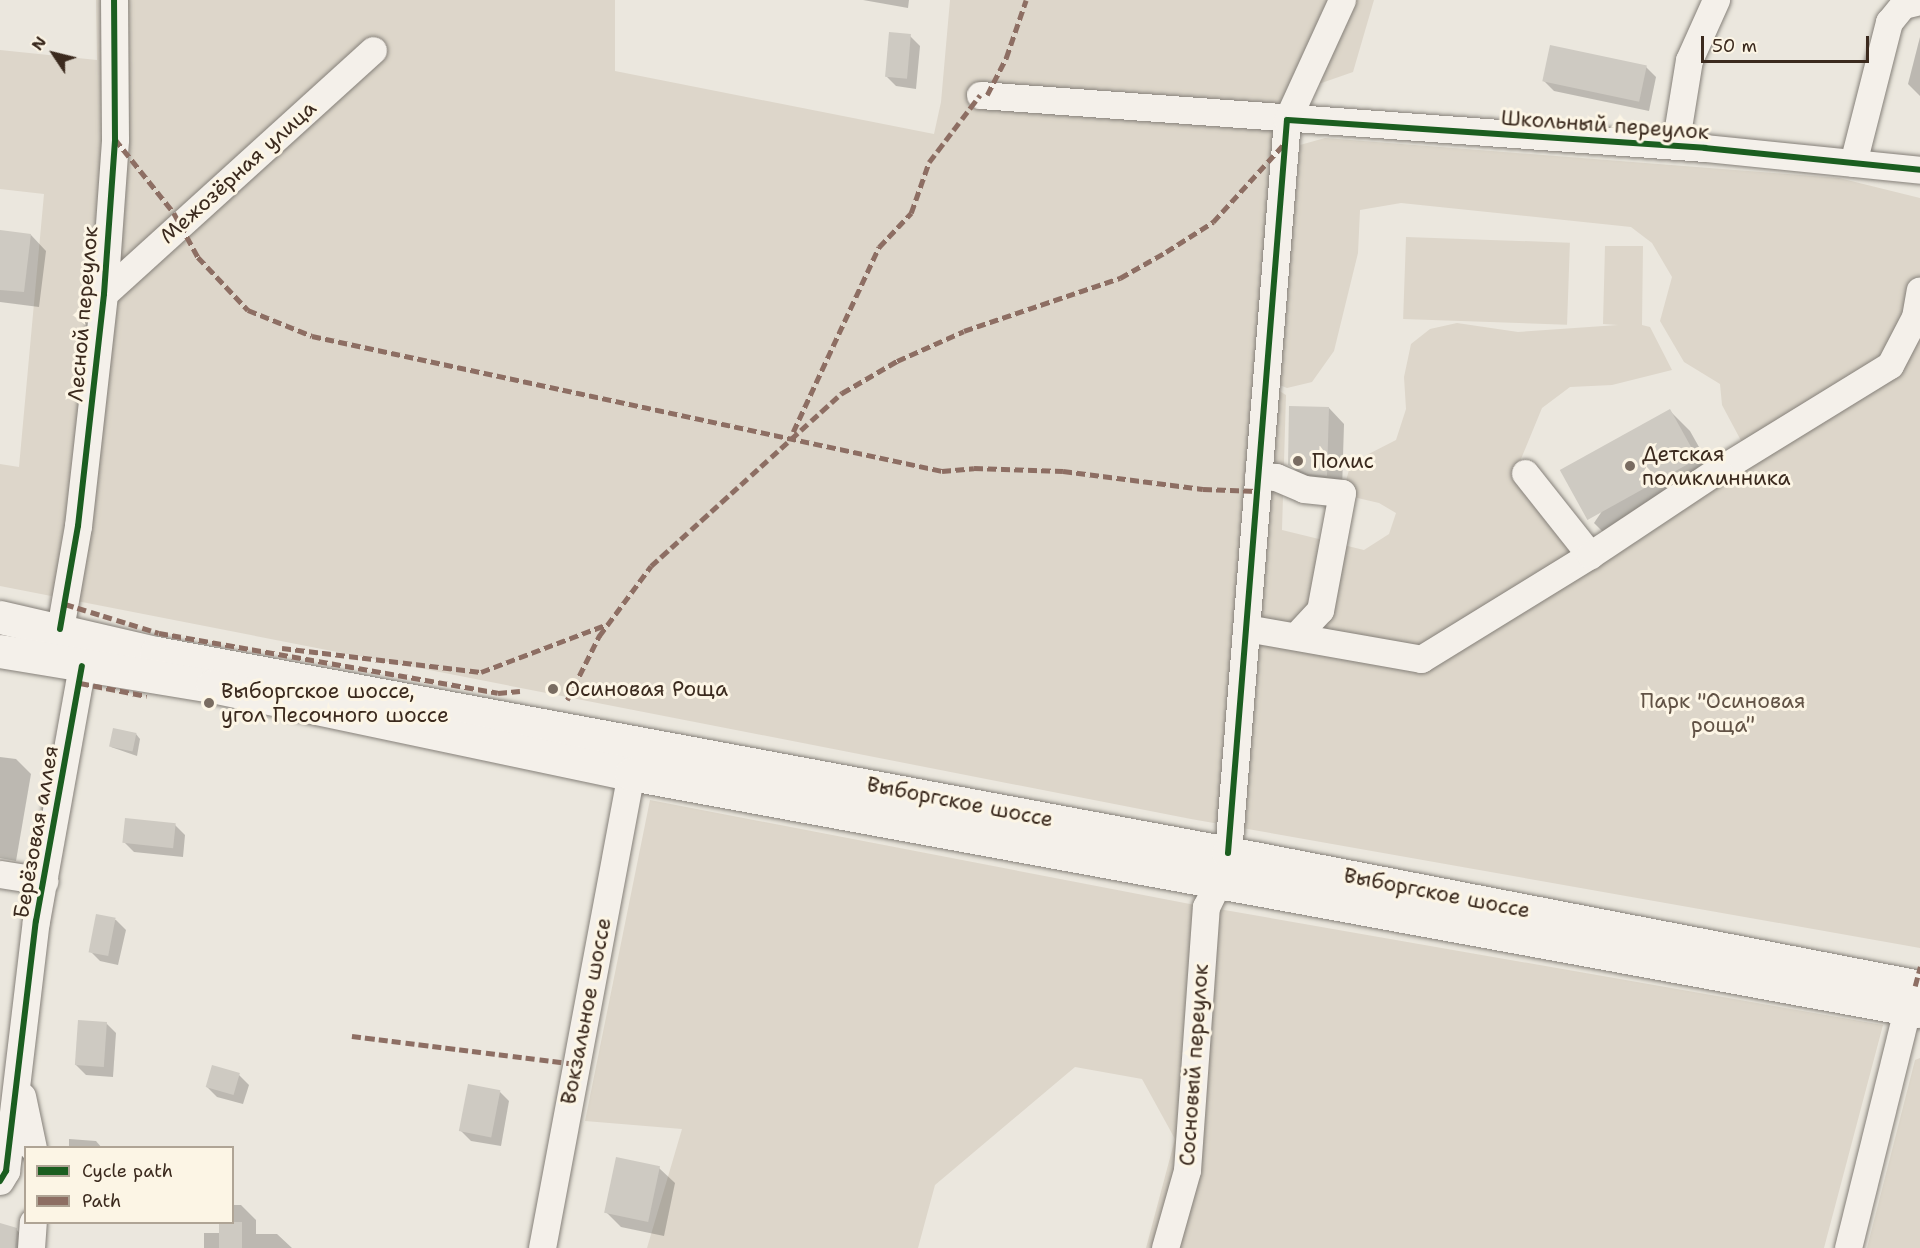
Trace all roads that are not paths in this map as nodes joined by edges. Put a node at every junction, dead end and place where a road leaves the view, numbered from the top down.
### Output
1 (114, 0) edge
2 (1342, 0) edge
3 (1716, 0) edge
4 (1920, 1) edge
5 (373, 50) dead end
6 (980, 95) dead end
7 (1287, 120) junction
8 (1675, 146) junction
9 (1853, 163) junction
10 (1920, 170) edge
11 (1920, 290) edge
12 (104, 294) junction
13 (1525, 473) dead end
14 (1258, 476) junction
15 (1590, 555) junction
16 (0, 617) edge
17 (1246, 628) junction
18 (60, 629) junction
19 (1297, 635) junction
20 (0, 651) edge
21 (82, 666) junction
22 (631, 774) junction
23 (1223, 868) junction
24 (0, 874) edge
25 (44, 881) junction
26 (1916, 1003) edge
27 (17, 1074) junction
28 (33, 1146) edge
29 (0, 1181) edge
30 (33, 1224) edge
31 (31, 1248) edge
32 (542, 1248) edge
33 (1165, 1248) edge
34 (1848, 1248) edge

1 - 12 street, Лесной переулок
2 - 7 street, Сосновый переулок
3 - 8 street
4 - 9 street
5 - 12 street, Межозёрная улица
6 - 7 street, Школьный переулок
7 - 8 street, Школьный переулок
7 - 14 street, Сосновый переулок
8 - 9 street, Школьный переулок
9 - 10 street, Школьный переулок
11 - 15 street
12 - 18 street, Лесной переулок
13 - 15 street
14 - 17 street, Сосновый переулок
14 - 19 street
15 - 19 street
16 - 18 main road, Выборгское шоссе
17 - 19 street
17 - 23 street, Сосновый переулок
18 - 23 main road, Выборгское шоссе
20 - 21 main road, Выборгское шоссе
21 - 22 main road, Выборгское шоссе
21 - 25 street, Берёзовая аллея
22 - 23 main road, Выборгское шоссе
22 - 32 street, Вокзальное шоссе
23 - 26 main road, Выборгское шоссе
23 - 33 street, Сосновый переулок
24 - 25 street
25 - 27 street, Берёзовая аллея
26 - 34 street
27 - 28 street
27 - 29 street, Берёзовая аллея
30 - 31 street

